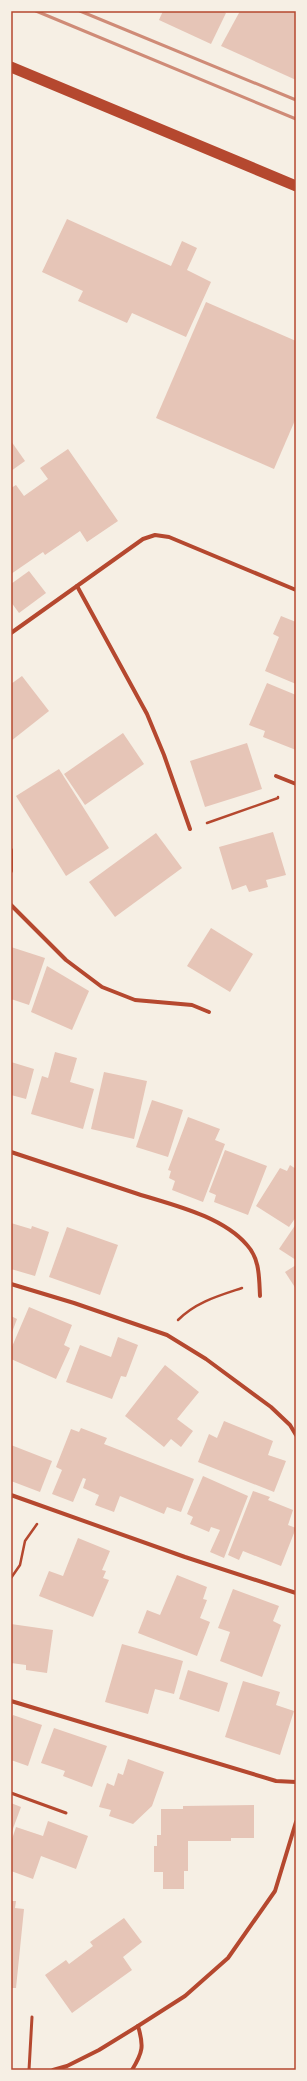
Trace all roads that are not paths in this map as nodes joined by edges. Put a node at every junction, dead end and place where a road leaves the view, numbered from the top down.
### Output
1 (11, 67) edge
2 (296, 186) edge
3 (78, 586) junction
4 (296, 590) edge
5 (11, 633) edge
6 (276, 776) road end
7 (296, 784) edge
8 (190, 829) road end
9 (11, 850) edge
10 (11, 871) edge
11 (11, 905) edge
12 (209, 1012) dead end
13 (11, 1152) edge
14 (11, 1284) edge
15 (260, 1296) dead end
16 (296, 1435) edge
17 (11, 1495) edge
18 (296, 1594) edge
19 (11, 1701) edge
20 (296, 1782) edge
21 (11, 1793) edge
22 (66, 1813) dead end
23 (296, 1822) edge
24 (32, 2018) dead end
25 (138, 2026) junction
26 (29, 2070) edge
27 (53, 2070) edge
28 (132, 2070) edge

1 - 2 highway
3 - 4 street
3 - 5 street
3 - 8 street
6 - 7 street
9 - 10 street
11 - 12 street
13 - 15 street
14 - 16 street
17 - 18 street
19 - 20 street
21 - 22 lane
23 - 25 street
24 - 26 lane
25 - 27 street
25 - 28 street

